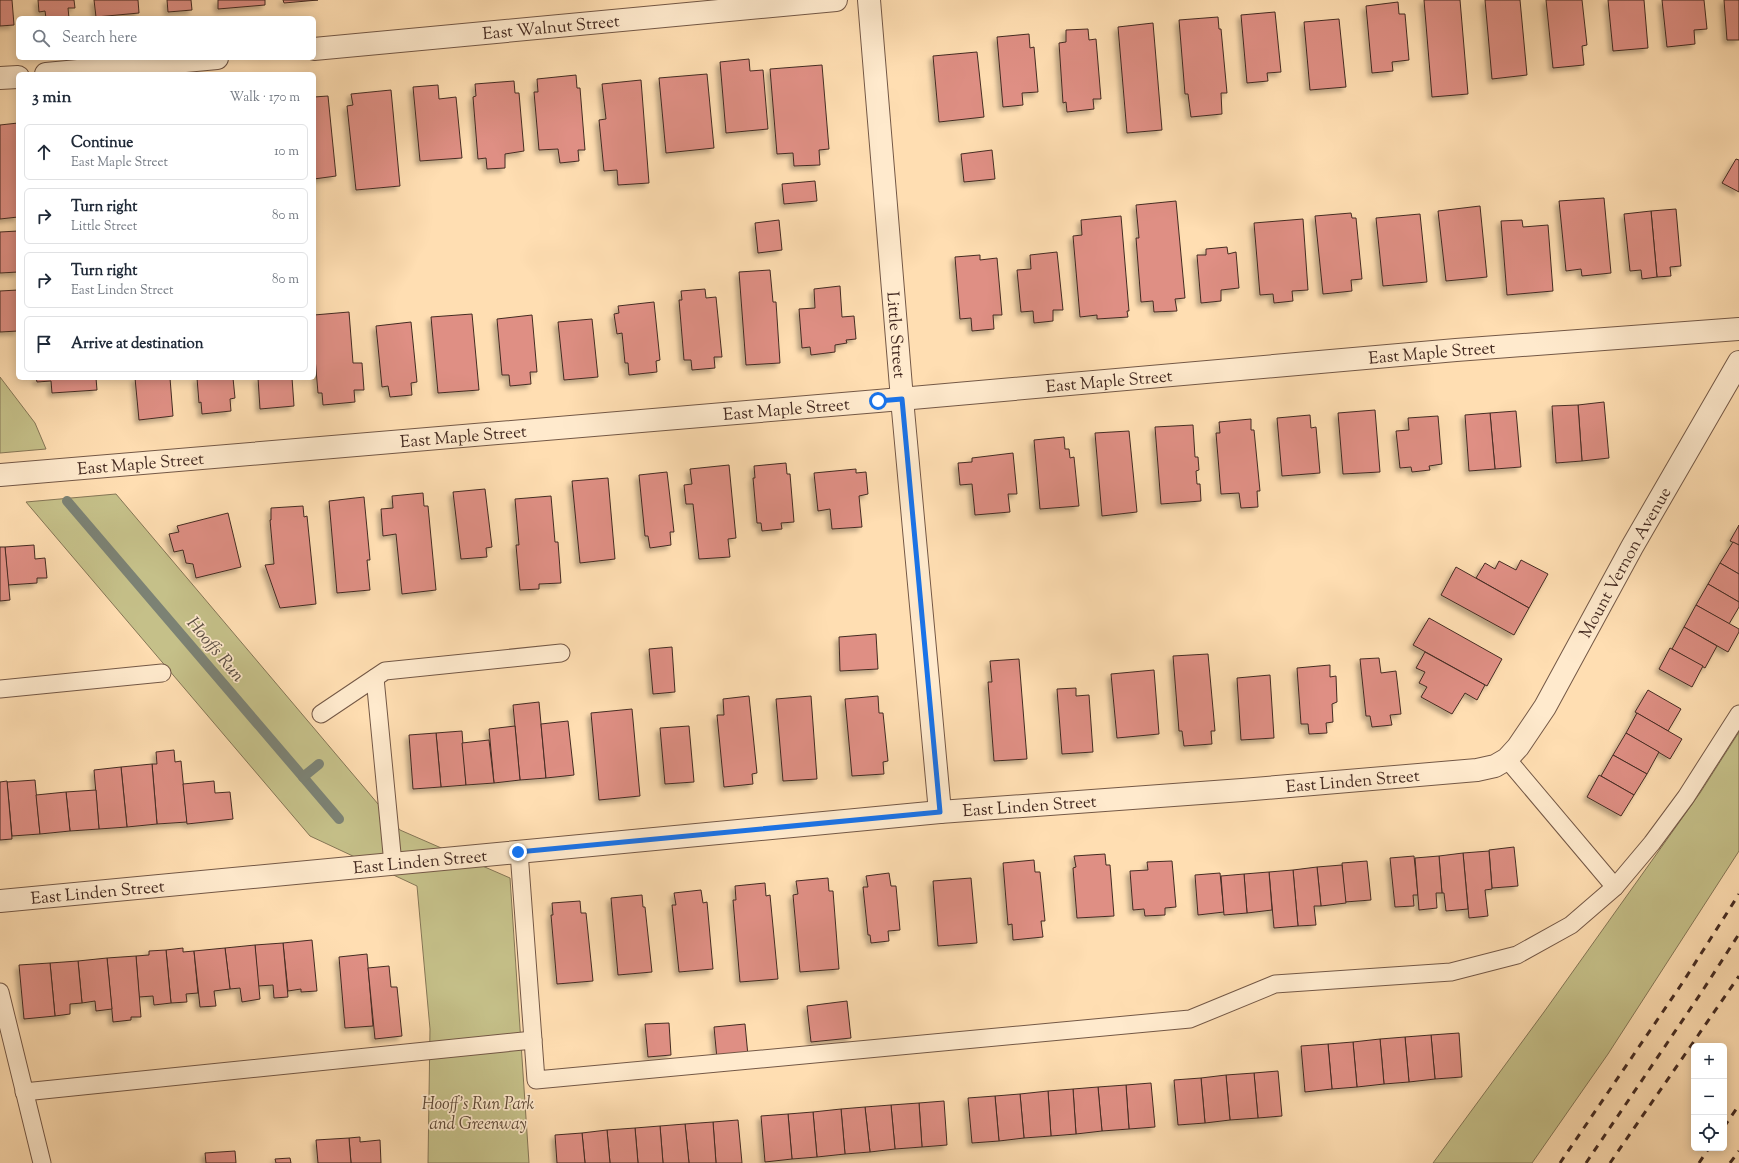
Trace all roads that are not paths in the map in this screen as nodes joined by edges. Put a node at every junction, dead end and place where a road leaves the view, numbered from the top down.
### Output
1 (836, 0) edge
2 (869, 0) edge
3 (316, 49) edge
4 (196, 60) edge
5 (67, 72) edge
6 (16, 77) edge
7 (0, 78) edge
8 (1739, 329) edge
9 (1739, 362) edge
10 (902, 399) junction
11 (0, 475) edge
12 (562, 653) dead end
13 (162, 673) dead end
14 (375, 678) junction
15 (0, 689) edge
16 (321, 714) dead end
17 (1739, 714) edge
18 (1507, 759) junction
19 (940, 812) junction
20 (518, 852) junction
21 (394, 864) junction
22 (1615, 887) junction
23 (0, 901) edge
24 (0, 992) edge
25 (533, 1040) junction
26 (24, 1092) junction
27 (42, 1163) edge

1 - 3 street, East Walnut Street
2 - 10 street, Little Street
4 - 5 street
6 - 7 street
8 - 10 street, East Maple Street
9 - 18 street, Mount Vernon Avenue
10 - 11 street, East Maple Street
10 - 19 street, Little Street
12 - 14 lane
13 - 15 lane
14 - 16 lane
14 - 21 lane
17 - 22 lane
18 - 19 street, East Linden Street
18 - 22 lane
19 - 20 street, East Linden Street
20 - 21 street, East Linden Street
20 - 25 lane
21 - 23 street, East Linden Street
22 - 25 lane
24 - 26 lane
25 - 26 lane
26 - 27 lane

